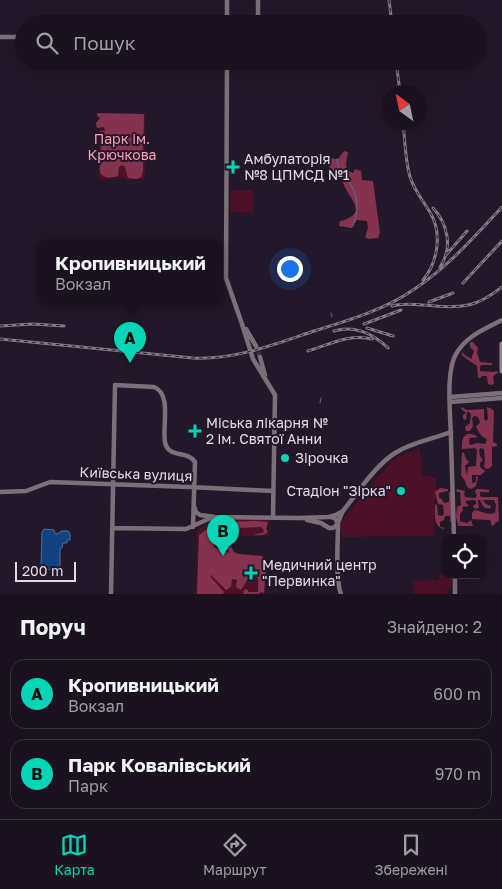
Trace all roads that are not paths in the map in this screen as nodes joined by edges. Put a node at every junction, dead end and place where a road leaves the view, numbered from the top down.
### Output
1 (228, 0) edge
2 (258, 0) edge
3 (227, 15) edge
4 (258, 15) edge
5 (0, 37) edge
6 (15, 37) edge
7 (227, 70) edge
8 (502, 320) edge
9 (242, 324) junction
10 (502, 344) edge
11 (256, 346) tunnel mouth
12 (260, 357) tunnel mouth
13 (502, 371) edge
14 (267, 382) junction
15 (502, 393) edge
16 (502, 398) edge
17 (450, 400) junction
18 (451, 432) junction
19 (113, 484) junction
20 (194, 487) junction
21 (273, 491) junction
22 (0, 492) edge
23 (194, 502) junction
24 (347, 505) junction
25 (215, 517) junction
26 (273, 517) junction
27 (329, 517) junction
28 (298, 518) junction
29 (338, 524) junction
30 (193, 527) junction
31 (327, 527) junction
32 (112, 528) junction
33 (454, 534) edge
34 (338, 542) junction
35 (455, 579) edge
36 (111, 594) edge
37 (341, 594) edge
38 (455, 594) edge

1 - 3 main road
2 - 4 main road
5 - 6 main road
7 - 9 main road
8 - 17 main road
9 - 11 main road
9 - 14 main road
10 - 13 main road
12 - 14 main road
14 - 21 main road
15 - 17 main road
16 - 17 main road
17 - 18 main road
18 - 24 main road
18 - 33 main road
19 - 20 main road, Київська вулиця
19 - 20 main road
19 - 22 main road, Київська вулиця
19 - 32 main road
20 - 21 main road, Київська вулиця
20 - 23 main road
21 - 26 main road
23 - 25 main road
23 - 30 main road
24 - 27 main road
24 - 29 main road
25 - 26 main road
25 - 30 main road
26 - 28 main road
27 - 28 main road
27 - 29 main road
28 - 31 main road
29 - 31 main road
29 - 34 main road
30 - 32 main road
31 - 34 main road
32 - 36 main road
34 - 37 main road
35 - 38 main road

